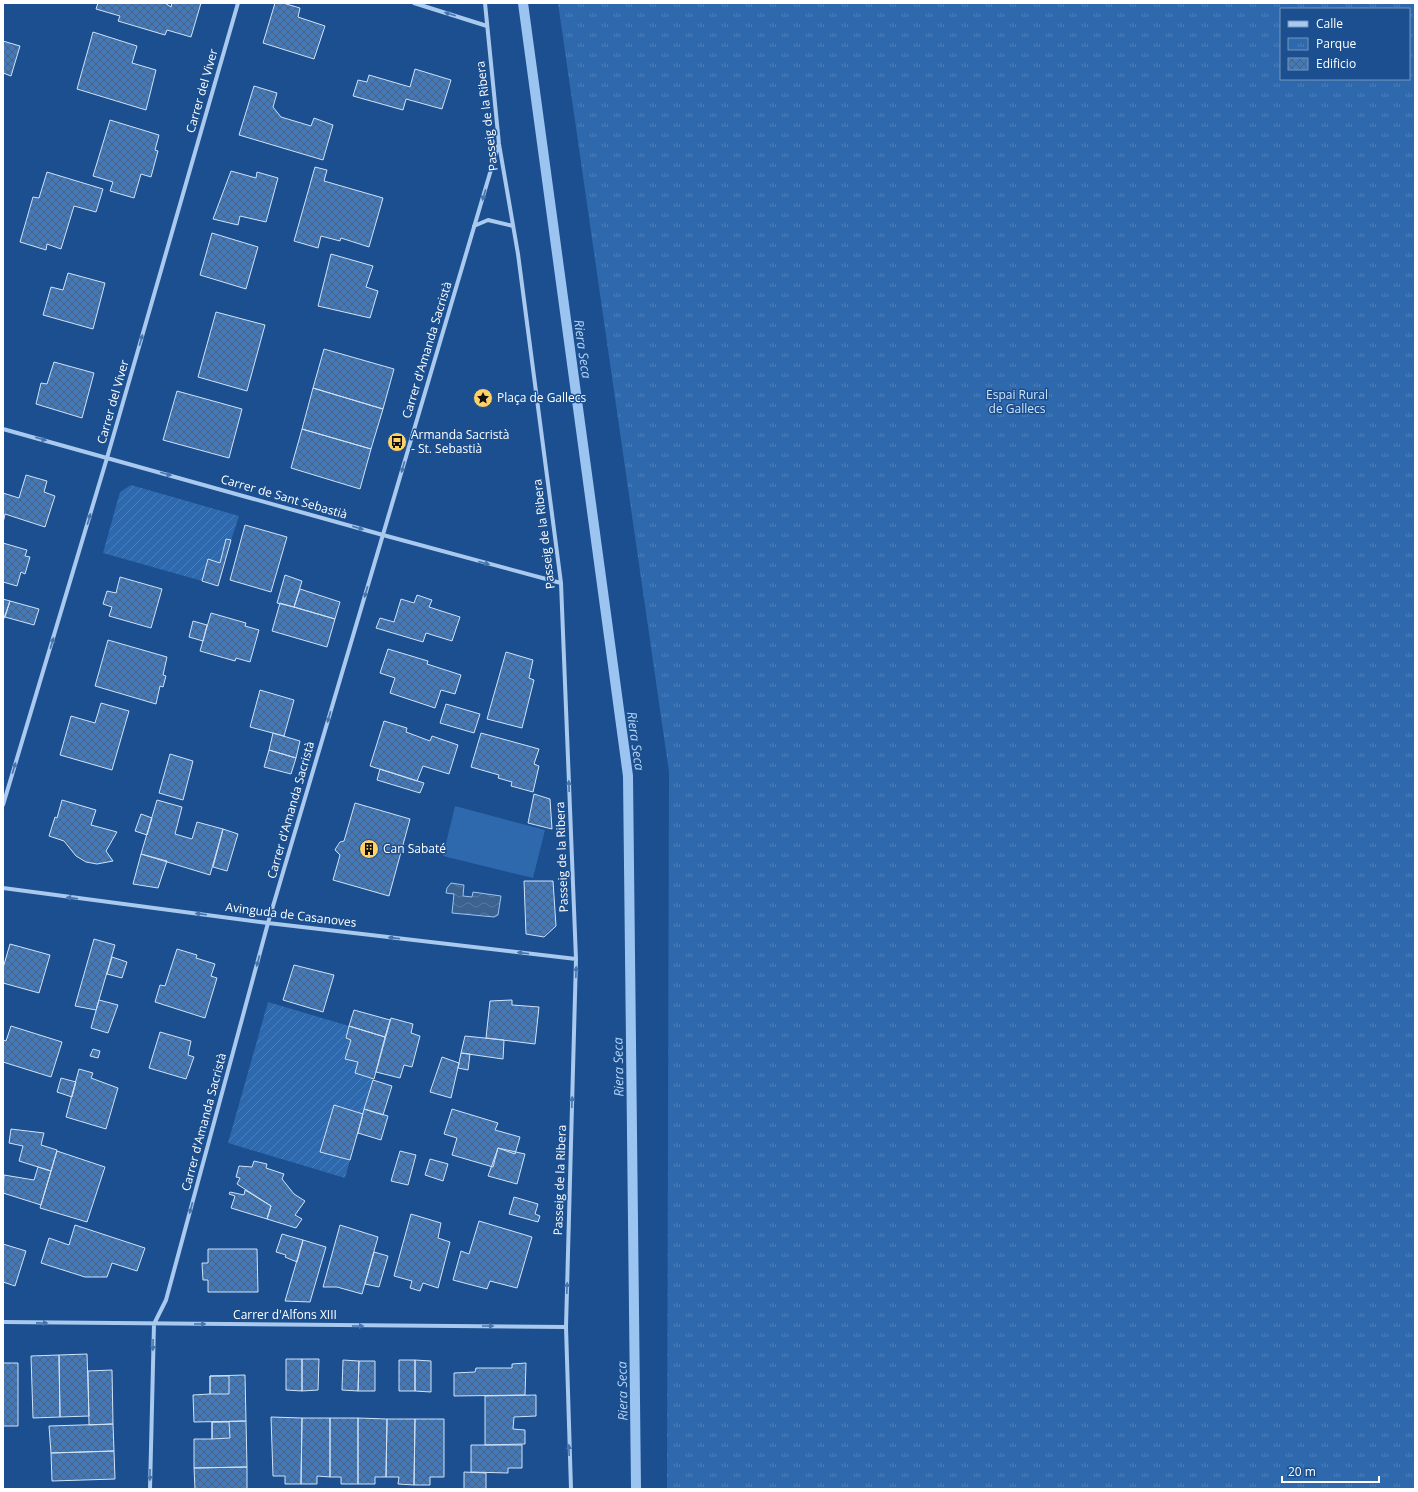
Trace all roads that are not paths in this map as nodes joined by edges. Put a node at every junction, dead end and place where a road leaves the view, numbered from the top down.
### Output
1 (238, 3) edge
2 (414, 3) edge
3 (484, 3) edge
4 (487, 26) junction
5 (499, 144) junction
6 (474, 226) junction
7 (513, 226) junction
8 (3, 428) edge
9 (107, 458) junction
10 (383, 535) junction
11 (560, 583) junction
12 (3, 805) edge
13 (3, 888) edge
14 (268, 923) junction
15 (576, 959) junction
16 (3, 1322) edge
17 (154, 1324) junction
18 (566, 1327) junction
19 (150, 1489) edge
20 (571, 1489) edge

9 -> 1 street, Carrer del Viver
4 -> 2 street
3 - 4 street, Passeig de la Ribera
4 - 5 street, Passeig de la Ribera
5 -> 6 street, Carrer d'Amanda Sacristà
5 - 7 street, Passeig de la Ribera
6 - 7 street
6 -> 10 street, Carrer d'Amanda Sacristà
7 - 11 street, Passeig de la Ribera
8 -> 9 street, Carrer de Sant Sebastià
9 -> 10 street, Carrer de Sant Sebastià
12 -> 9 street, Carrer del Viver
10 -> 11 street, Carrer de Sant Sebastià
10 -> 14 street, Carrer d'Amanda Sacristà
15 -> 11 street, Passeig de la Ribera
14 -> 13 street, Avinguda de Casanoves
15 -> 14 street, Avinguda de Casanoves
14 -> 17 street, Carrer d'Amanda Sacristà
18 -> 15 street, Passeig de la Ribera
16 -> 17 street, Carrer d'Alfons XIII
17 -> 18 street, Carrer d'Alfons XIII
17 -> 19 street, Carrer d'Amanda Sacristà
20 -> 18 street, Passeig de la Ribera

